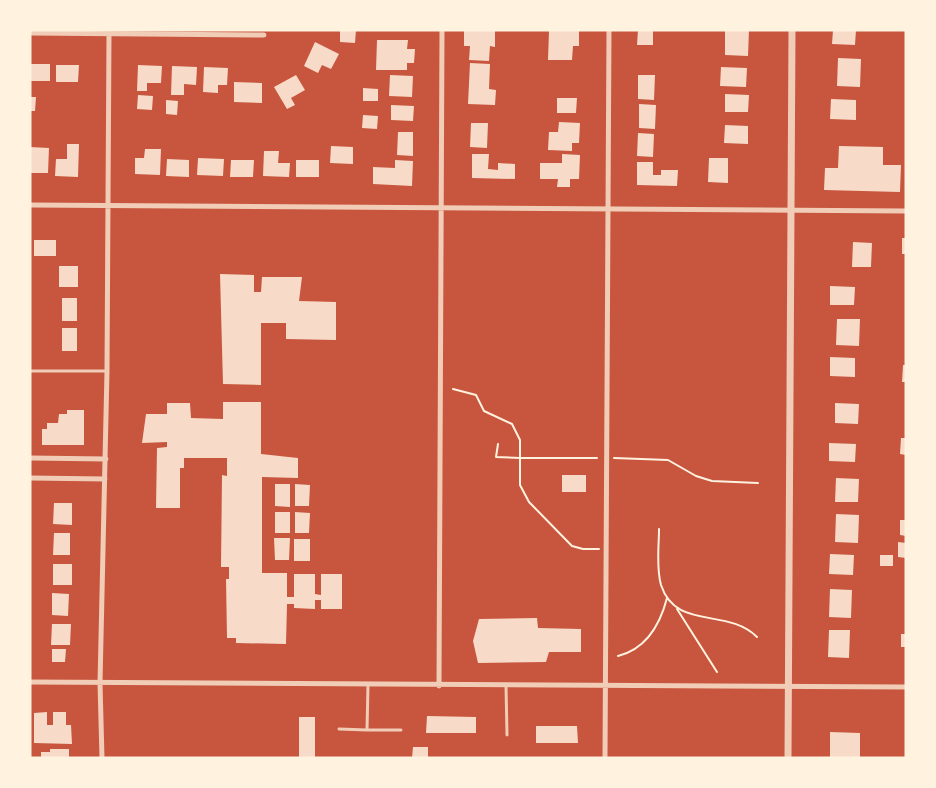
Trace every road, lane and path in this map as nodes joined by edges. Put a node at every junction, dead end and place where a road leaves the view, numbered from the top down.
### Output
1 (442, 30) edge
2 (609, 30) edge
3 (792, 30) edge
4 (30, 33) edge
5 (109, 34) junction
6 (264, 35) dead end
7 (30, 205) edge
8 (108, 206) junction
9 (441, 209) junction
10 (608, 209) junction
11 (791, 211) junction
12 (906, 211) edge
13 (30, 371) edge
14 (107, 372) junction
15 (453, 389) dead end
16 (498, 444) dead end
17 (30, 458) edge
18 (520, 458) junction
19 (600, 458) dead end
20 (614, 458) dead end
21 (106, 459) junction
22 (30, 478) edge
23 (105, 479) junction
24 (758, 483) dead end
25 (659, 529) dead end
26 (599, 549) dead end
27 (667, 598) junction
28 (676, 608) junction
29 (757, 637) dead end
30 (618, 656) dead end
31 (717, 672) dead end
32 (30, 682) edge
33 (100, 683) junction
34 (368, 685) junction
35 (439, 686) junction
36 (506, 686) junction
37 (605, 687) junction
38 (906, 687) edge
39 (789, 688) junction
40 (339, 729) dead end
41 (367, 730) junction
42 (401, 730) dead end
43 (507, 735) dead end
44 (102, 758) edge
45 (605, 758) edge
46 (788, 758) edge

1 - 9 street
2 - 10 street
3 - 11 street
4 - 5 street
5 - 6 street
5 - 8 street
7 - 8 street
8 - 9 street
8 - 14 street
9 - 10 street
9 - 35 street
10 - 11 street
10 - 37 street
11 - 12 street
11 - 39 street
13 - 14 lane
14 - 21 street
15 - 18 path
16 - 18 path
17 - 21 street
18 - 19 path
18 - 26 path
20 - 24 path
21 - 23 street
22 - 23 street
23 - 33 street
25 - 27 path
27 - 28 path
27 - 30 path
28 - 29 path
28 - 31 path
32 - 33 street
33 - 34 street
33 - 44 street
34 - 35 street
34 - 41 lane
35 - 36 street
36 - 37 street
36 - 43 lane
37 - 39 street
37 - 45 street
38 - 39 street
39 - 46 street
40 - 41 lane
41 - 42 lane

